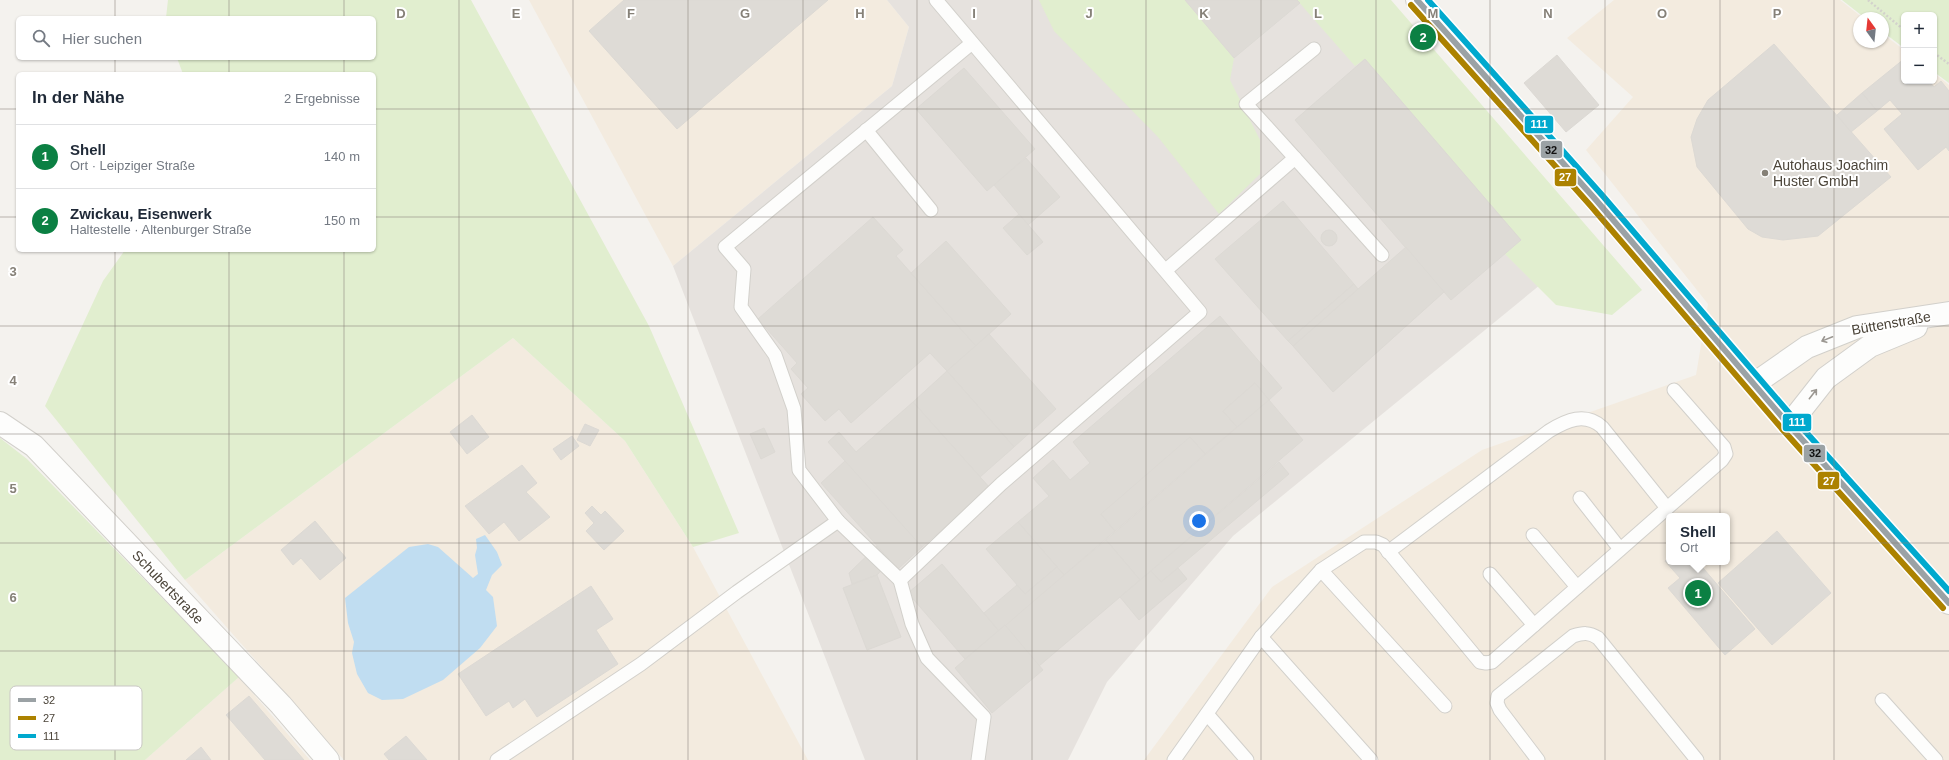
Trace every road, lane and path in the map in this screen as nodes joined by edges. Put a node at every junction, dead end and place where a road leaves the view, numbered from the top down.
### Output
1 (936, 0) edge
2 (1417, 0) edge
3 (1868, 0) edge
4 (1901, 28) edge
5 (972, 42) junction
6 (1314, 49) dead end
7 (1937, 54) edge
8 (1949, 64) edge
9 (866, 130) junction
10 (1296, 158) junction
11 (931, 210) dead end
12 (1382, 255) dead end
13 (1166, 270) junction
14 (1948, 314) edge
15 (1754, 384) junction
16 (1674, 390) dead end
17 (0, 423) edge
18 (1789, 425) junction
19 (1580, 498) dead end
20 (1668, 508) junction
21 (838, 521) junction
22 (1533, 535) dead end
23 (1620, 549) junction
24 (1388, 552) junction
25 (1321, 570) junction
26 (1490, 574) dead end
27 (900, 580) junction
28 (1577, 587) junction
29 (1949, 603) edge
30 (1534, 625) junction
31 (1261, 636) junction
32 (1882, 700) dead end
33 (1445, 706) dead end
34 (1207, 714) junction
35 (328, 760) edge
36 (497, 760) edge
37 (978, 760) edge
38 (1174, 760) edge
39 (1246, 760) edge
40 (1371, 760) edge
41 (1538, 760) edge
42 (1697, 760) edge
43 (1936, 760) edge

1 - 5 lane
2 - 15 street
3 - 4 path
5 - 9 lane
5 - 13 lane
6 - 10 lane
7 - 8 path
9 - 11 lane
9 - 21 lane
10 - 12 lane
10 - 13 lane
13 - 27 lane
14 -> 15 street, Büttenstraße
18 -> 14 street, Büttenstraße
15 - 18 street
16 - 20 lane
17 - 35 street, Schubertstraße
18 - 29 street
19 - 23 lane
20 - 23 lane
20 - 24 lane
21 - 27 lane
21 - 36 lane
22 - 28 lane
23 - 28 lane
24 - 25 lane
24 - 30 lane
25 - 31 lane
25 - 33 lane
26 - 30 lane
27 - 37 lane
28 - 30 lane
31 - 34 lane
31 - 40 lane
32 - 43 lane
34 - 38 lane
34 - 39 lane
41 - 42 lane

